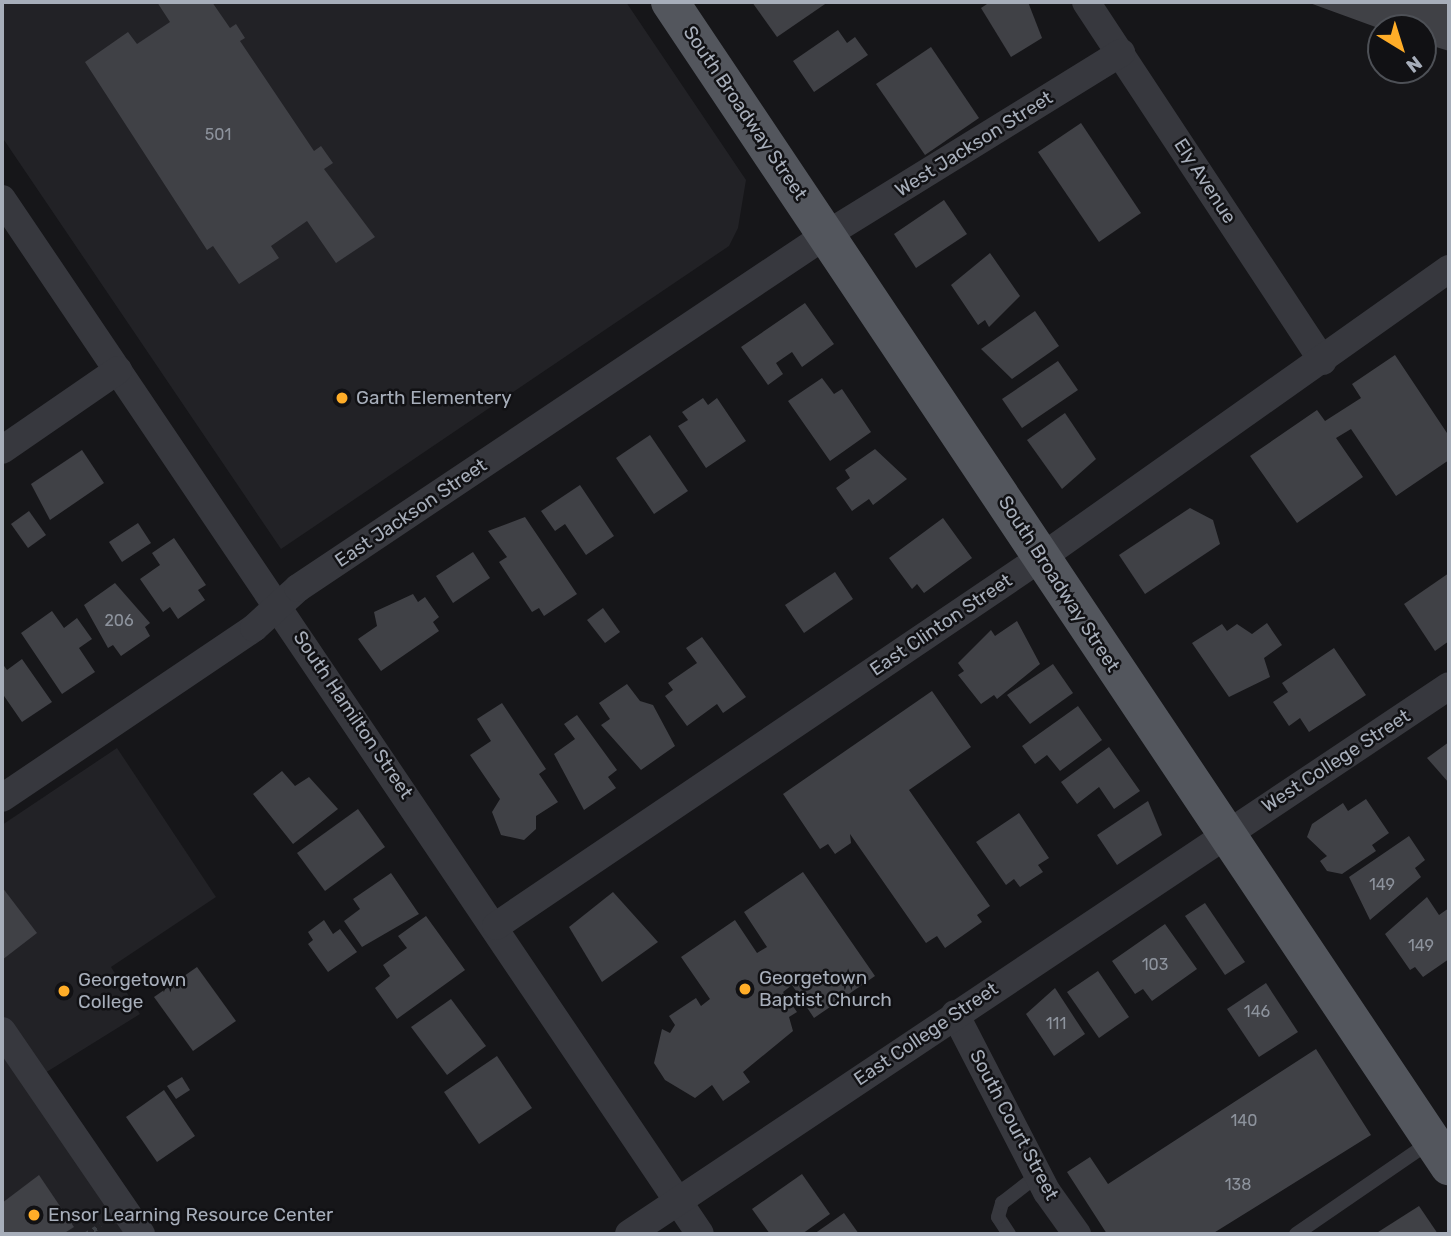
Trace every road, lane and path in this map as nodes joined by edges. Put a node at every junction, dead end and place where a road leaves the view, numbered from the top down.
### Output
1 (670, 2) edge
2 (1086, 2) edge
3 (1121, 53) junction
4 (2, 199) edge
5 (826, 235) junction
6 (1449, 269) edge
7 (1323, 360) junction
8 (118, 370) junction
9 (2, 450) edge
10 (1042, 557) junction
11 (278, 606) junction
12 (1449, 686) edge
13 (2, 798) edge
14 (1223, 835) junction
15 (496, 926) junction
16 (955, 1014) junction
17 (2, 1031) edge
18 (1441, 1153) edge
19 (1038, 1175) junction
20 (678, 1202) junction
21 (107, 1220) dead end
22 (86, 1234) edge
23 (141, 1234) edge
24 (629, 1234) edge
25 (700, 1234) edge
26 (1009, 1234) edge
27 (1077, 1234) edge
28 (1296, 1234) edge

1 - 5 main road, South Broadway Street
2 - 3 street, Ely Avenue
3 - 5 street, West Jackson Street
3 - 7 street, Ely Avenue
4 - 8 street, South Hamilton Street
5 - 10 main road, South Broadway Street
5 - 11 street, East Jackson Street
6 - 7 street, East Clinton Street
7 - 10 street, East Clinton Street
8 - 9 street
8 - 11 street, South Hamilton Street
10 - 14 main road, South Broadway Street
10 - 15 street, East Clinton Street
11 - 13 street, East Jackson Street
11 - 15 street, South Hamilton Street
12 - 14 street, West College Street
14 - 16 street, East College Street
14 - 18 main road, South Broadway Street
15 - 20 street, South Hamilton Street
16 - 19 street, South Court Street
16 - 20 street, East College Street
17 - 23 street
18 - 28 lane
19 - 26 lane
19 - 27 street, South Court Street
20 - 24 street, East College Street
20 - 25 street, South Hamilton Street
21 - 22 path

